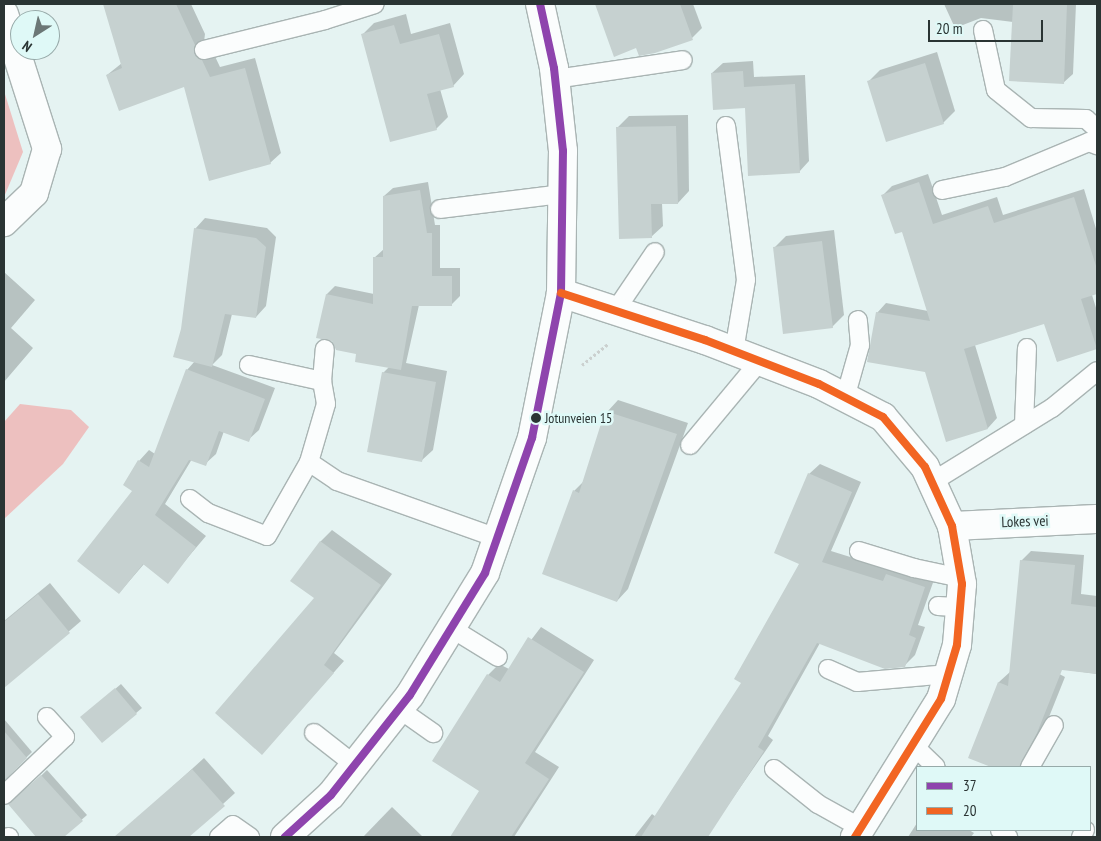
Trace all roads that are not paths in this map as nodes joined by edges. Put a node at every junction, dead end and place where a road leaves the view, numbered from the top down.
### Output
1 (375, 4) edge
2 (546, 6) edge
3 (4, 14) edge
4 (983, 30) dead end
5 (204, 50) dead end
6 (684, 60) dead end
7 (555, 79) junction
8 (726, 126) dead end
9 (1097, 129) edge
10 (1097, 145) edge
11 (942, 190) dead end
12 (562, 194) junction
13 (440, 209) dead end
14 (4, 222) edge
15 (655, 252) dead end
16 (561, 293) junction
17 (614, 311) junction
18 (858, 320) dead end
19 (1027, 348) dead end
20 (325, 349) dead end
21 (734, 351) junction
22 (760, 361) junction
23 (248, 365) dead end
24 (1097, 371) edge
25 (322, 381) junction
26 (845, 398) junction
27 (1024, 425) junction
28 (690, 445) dead end
29 (309, 462) junction
30 (932, 482) junction
31 (190, 499) dead end
32 (1097, 519) edge
33 (952, 526) junction
34 (497, 538) junction
35 (859, 551) dead end
36 (961, 578) junction
37 (451, 628) junction
38 (498, 657) dead end
39 (828, 669) dead end
40 (949, 674) junction
41 (399, 709) junction
42 (47, 717) dead end
43 (1054, 726) dead end
44 (314, 733) dead end
45 (433, 733) dead end
46 (914, 746) junction
47 (355, 765) junction
48 (935, 766) edge
49 (1031, 766) edge
50 (774, 769) dead end
51 (4, 795) edge
52 (858, 833) edge
53 (295, 834) edge
54 (220, 837) edge
55 (250, 837) edge

1 - 5 lane
2 - 7 street
3 - 14 street
4 - 9 lane
6 - 7 lane
7 - 12 street
8 - 21 lane
10 - 11 lane
12 - 13 lane
12 - 16 street
15 - 17 lane
16 - 17 street
16 - 34 street
17 - 21 street
18 - 26 lane
19 - 27 lane
20 - 25 lane
21 - 22 street
22 - 26 street
22 - 28 lane
23 - 25 lane
24 - 27 lane
25 - 29 lane
26 - 30 street
27 - 30 lane
29 - 31 lane
29 - 34 lane
30 - 33 street
32 - 33 street, Lokes vei
33 - 36 street
34 - 37 street
35 - 36 lane
36 - 40 street
37 - 38 lane
37 - 41 street
39 - 40 lane
40 - 46 street
41 - 45 lane
41 - 47 street
42 - 51 lane
43 - 49 lane
44 - 47 lane
46 - 48 lane
46 - 52 street
47 - 53 street
50 - 52 lane
54 - 55 lane

